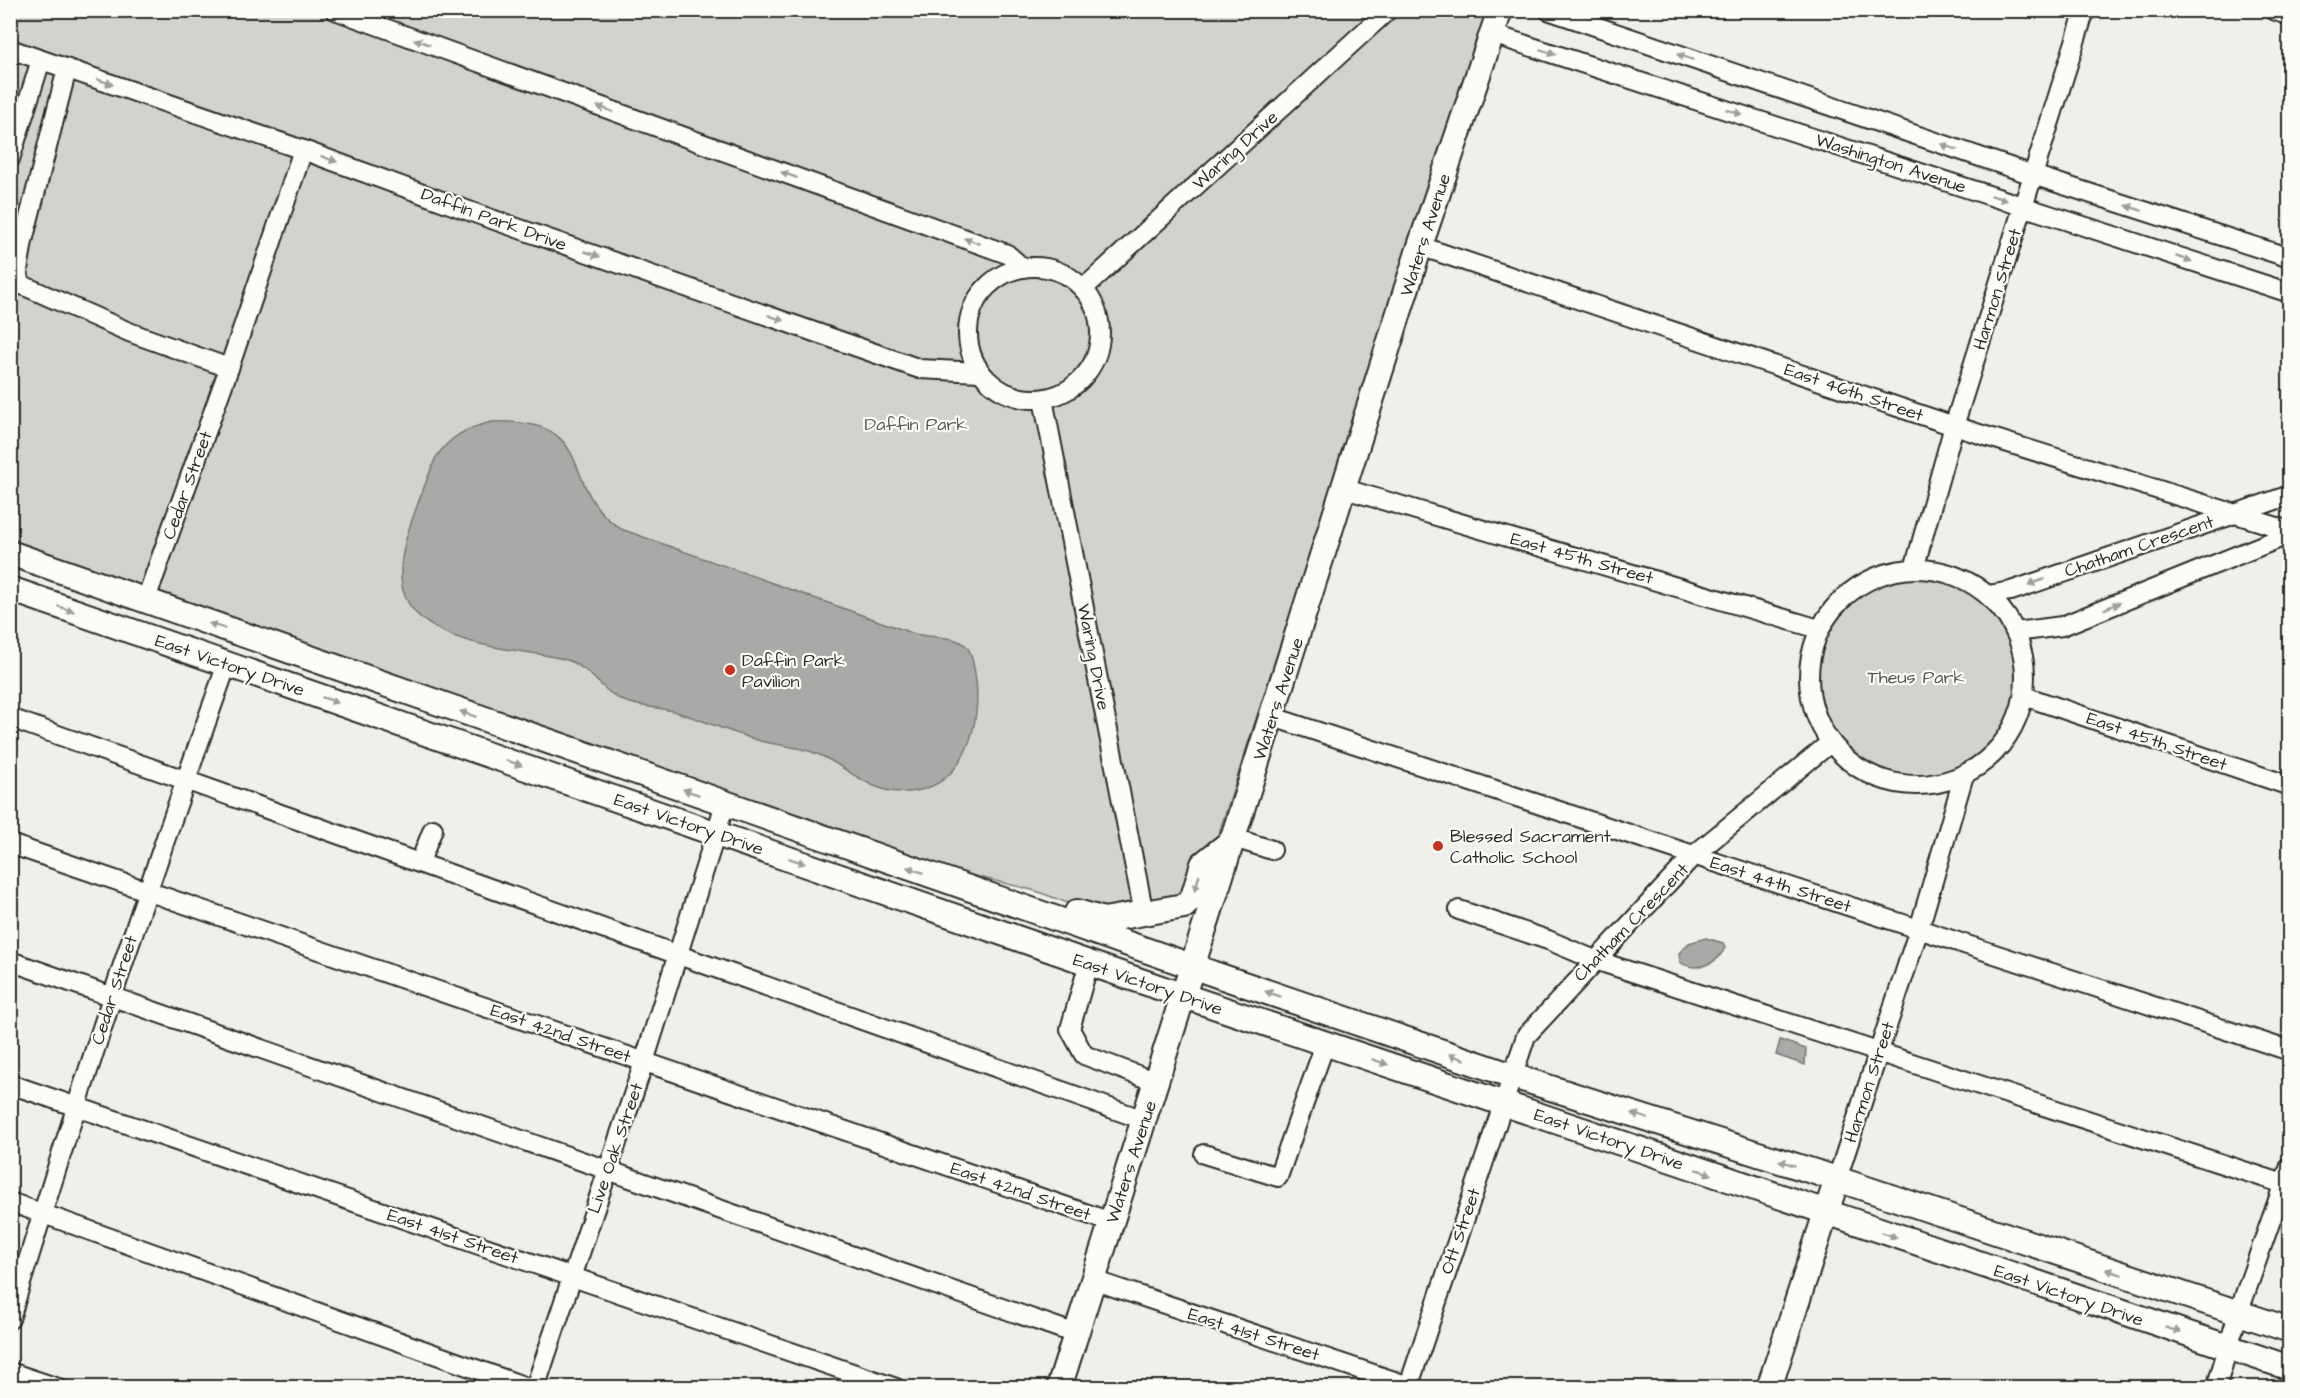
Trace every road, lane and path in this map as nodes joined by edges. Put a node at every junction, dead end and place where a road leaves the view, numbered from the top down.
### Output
1 (334, 10) edge
2 (1388, 10) edge
3 (1500, 10) edge
4 (1548, 10) edge
5 (2085, 10) edge
6 (2273, 10) edge
7 (2289, 16) edge
8 (1492, 34) junction
9 (10, 49) edge
10 (41, 60) junction
11 (68, 69) junction
12 (303, 150) junction
13 (10, 159) edge
14 (2033, 175) junction
15 (2023, 206) junction
16 (1420, 246) junction
17 (2289, 258) edge
18 (1023, 268) junction
19 (15, 281) edge
20 (1083, 289) junction
21 (2289, 293) edge
22 (229, 368) junction
23 (980, 372) junction
24 (1043, 399) junction
25 (1954, 426) junction
26 (1345, 489) junction
27 (2289, 495) edge
28 (2233, 513) junction
29 (2289, 533) edge
30 (10, 553) edge
31 (1914, 569) junction
32 (10, 590) edge
33 (1988, 596) junction
34 (145, 602) junction
35 (1819, 628) junction
36 (2016, 632) junction
37 (292, 652) junction
38 (227, 664) junction
39 (2024, 696) junction
40 (1273, 717) junction
41 (10, 718) edge
42 (1830, 743) junction
43 (1964, 775) junction
44 (186, 778) junction
45 (2289, 786) edge
46 (725, 804) junction
47 (433, 829) dead end
48 (715, 833) junction
49 (1234, 839) junction
50 (10, 844) edge
51 (1272, 850) dead end
52 (1694, 855) junction
53 (420, 862) junction
54 (955, 884) junction
55 (147, 890) junction
56 (1459, 910) dead end
57 (1144, 914) junction
58 (1919, 929) junction
59 (676, 954) junction
60 (1595, 960) junction
61 (10, 961) edge
62 (1089, 963) junction
63 (1193, 967) junction
64 (1184, 996) junction
65 (111, 997) junction
66 (1325, 1044) junction
67 (2289, 1051) edge
68 (1878, 1053) junction
69 (644, 1062) junction
70 (1513, 1076) junction
71 (1156, 1082) junction
72 (10, 1084) edge
73 (1503, 1104) junction
74 (75, 1106) junction
75 (1144, 1120) junction
76 (1204, 1154) dead end
77 (607, 1171) junction
78 (2288, 1178) edge
79 (1838, 1179) junction
80 (10, 1202) edge
81 (43, 1214) junction
82 (1826, 1214) junction
83 (1112, 1222) junction
84 (571, 1276) junction
85 (1093, 1280) junction
86 (2238, 1314) junction
87 (10, 1319) edge
88 (2289, 1330) edge
89 (1076, 1334) junction
90 (2227, 1348) junction
91 (2289, 1368) edge
92 (10, 1372) edge
93 (1411, 1387) edge
94 (58, 1388) edge
95 (529, 1388) edge
96 (535, 1388) edge
97 (896, 1388) edge
98 (1059, 1388) edge
99 (1769, 1388) edge
100 (2216, 1388) edge

18 -> 1 street
2 - 20 street, Waring Drive
3 - 8 main road, Waters Avenue
14 -> 4 street, Washington Avenue
5 - 14 street, Harmon Street
6 - 7 street
8 -> 15 street, Washington Avenue
8 - 16 main road, Waters Avenue
9 - 10 street, Daffin Park Drive
10 - 11 street, Daffin Park Drive
10 - 13 street
11 -> 12 street, Daffin Park Drive
11 - 19 street
12 - 22 street, Cedar Street
12 -> 23 street, Daffin Park Drive
14 - 15 street, Harmon Street
17 -> 14 street, Washington Avenue
15 -> 21 street, Washington Avenue
15 - 25 street, Harmon Street
16 - 25 street, East 46th Street
16 - 26 main road, Waters Avenue
18 - 20 street
18 - 23 street
19 - 22 street
20 - 24 street
22 - 34 street, Cedar Street
23 - 24 street
24 - 57 street, Waring Drive
25 - 28 street, East 46th Street
25 - 31 street, Harmon Street
26 - 35 street, East 45th Street
26 - 40 main road, Waters Avenue
27 - 28 street, Chatham Crescent
28 - 29 street, East 46th Street
28 -> 33 street, Chatham Crescent
36 -> 29 street
30 - 34 main road, East Victory Drive
31 - 33 street
31 - 35 street
32 -> 38 main road, East Victory Drive
33 - 36 street
37 -> 34 main road, East Victory Drive
35 - 42 street
36 - 39 street
37 - 38 main road
46 -> 37 main road, East Victory Drive
38 - 44 street, Cedar Street
38 -> 48 main road, East Victory Drive
39 - 43 street
39 - 45 street, East 45th Street
40 - 49 main road, Waters Avenue
40 - 52 street, East 44th Street
41 - 44 street
42 - 43 street
42 - 52 street, Chatham Crescent
43 - 58 street, Harmon Street
44 - 53 street
44 - 55 street, Cedar Street
46 - 48 street, Live Oak Street
54 -> 46 main road, East Victory Drive
47 - 53 street
48 - 59 street, Live Oak Street
48 -> 62 main road, East Victory Drive
49 - 51 street
49 -> 57 main road
49 - 63 main road, Waters Avenue
50 - 55 street, East 42nd Street
52 - 58 street, East 44th Street
52 - 60 street, Chatham Crescent
53 - 59 street
54 - 57 main road
54 - 63 main road, East Victory Drive
55 - 65 street, Cedar Street
55 - 69 street, East 42nd Street
56 - 60 street
58 - 67 street, East 44th Street
58 - 68 street, Harmon Street
59 - 69 street, Live Oak Street
59 - 75 street
60 - 68 street
60 - 70 street, Chatham Crescent
61 - 65 street
62 - 64 main road, East Victory Drive
62 - 71 street
63 - 64 main road, Waters Avenue
70 -> 63 main road, East Victory Drive
64 - 66 main road, East Victory Drive
64 - 71 main road, Waters Avenue
65 - 74 street, Cedar Street
65 - 77 street
66 -> 73 main road, East Victory Drive
66 - 76 street
68 - 78 street
68 - 79 street, Harmon Street
69 - 77 street, Live Oak Street
69 - 83 street, East 42nd Street
70 - 73 street, Ott Street
79 -> 70 main road, East Victory Drive
71 - 75 main road, Waters Avenue
72 - 74 street, East 41st Street
73 -> 82 main road, East Victory Drive
73 - 93 street, Ott Street
74 - 81 street, Cedar Street
74 - 84 street, East 41st Street
75 - 83 main road, Waters Avenue
77 - 84 street, Live Oak Street
77 - 89 street
78 - 86 street
79 - 82 main road, Harmon Street
86 -> 79 main road, East Victory Drive
80 - 81 street
81 - 87 street, Cedar Street
81 - 95 street
82 -> 90 main road, East Victory Drive
82 - 99 main road, Harmon Street
83 - 85 main road, Waters Avenue
84 - 96 street, Live Oak Street
84 - 97 street, East 41st Street
85 - 89 main road, Waters Avenue
85 - 93 street, East 41st Street
86 - 88 main road, East Victory Drive
86 - 90 street
89 - 98 main road, Waters Avenue
90 - 91 main road, East Victory Drive
90 - 100 street
92 - 94 street

